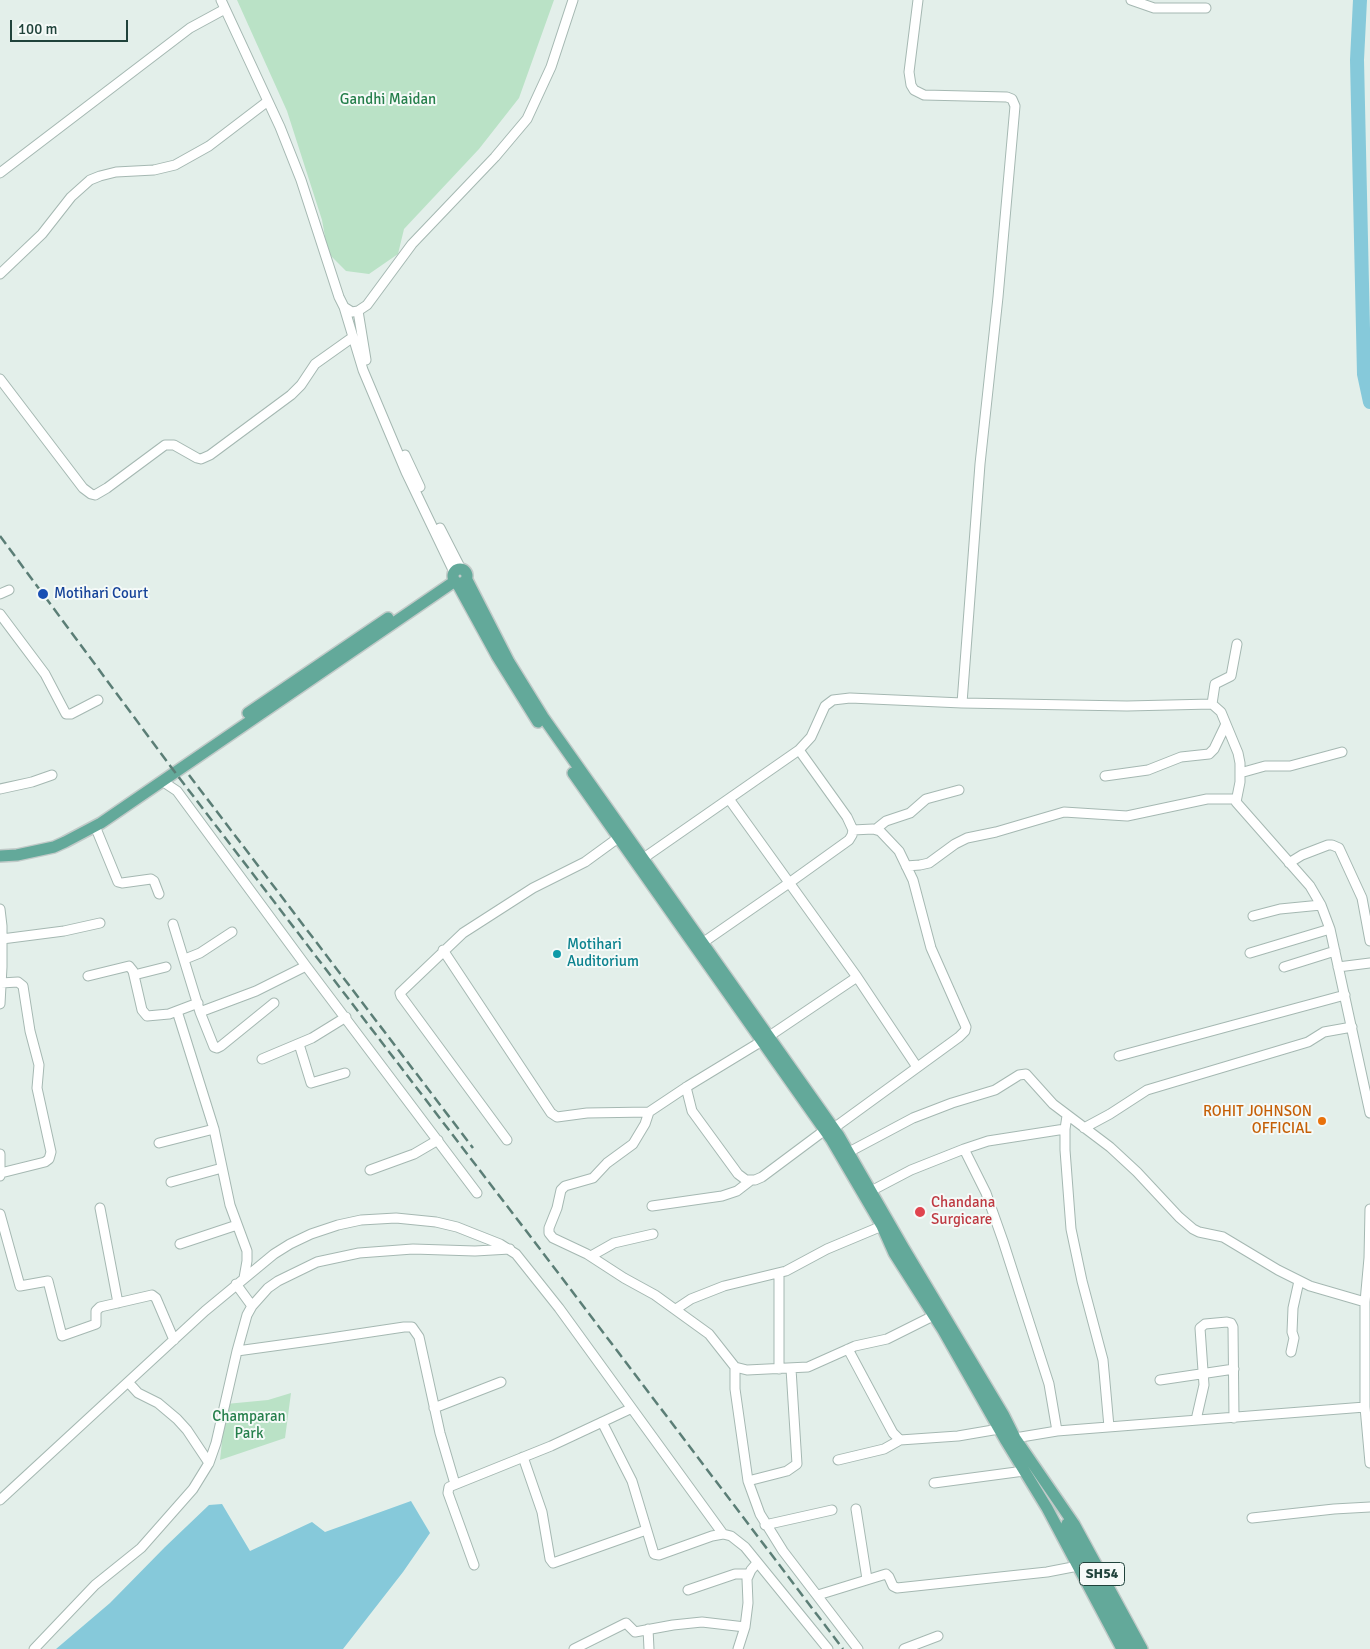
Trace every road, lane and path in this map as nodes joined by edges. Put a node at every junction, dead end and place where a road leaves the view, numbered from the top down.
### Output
1 (221, 0) edge
2 (573, 0) edge
3 (918, 0) edge
4 (1131, 0) edge
5 (1206, 8) dead end
6 (226, 9) junction
7 (268, 101) junction
8 (0, 173) edge
9 (0, 274) edge
10 (344, 307) junction
11 (358, 311) junction
12 (353, 337) junction
13 (0, 379) edge
14 (458, 577) junction
15 (9, 590) dead end
16 (0, 594) edge
17 (0, 614) edge
18 (1237, 644) dead end
19 (98, 700) dead end
20 (962, 703) junction
21 (1212, 704) junction
22 (1226, 724) junction
23 (799, 750) junction
24 (1342, 752) dead end
25 (1240, 773) junction
26 (52, 775) dead end
27 (1105, 776) dead end
28 (162, 781) junction
29 (0, 789) edge
30 (959, 790) dead end
31 (729, 799) junction
32 (1236, 799) junction
33 (95, 826) junction
34 (876, 829) junction
35 (853, 830) junction
36 (618, 838) junction
37 (0, 848) edge
38 (0, 856) edge
39 (640, 861) junction
40 (1289, 863) junction
41 (906, 866) junction
42 (789, 883) junction
43 (159, 894) dead end
44 (1321, 905) junction
45 (0, 909) edge
46 (1253, 916) dead end
47 (100, 923) dead end
48 (173, 924) dead end
49 (1330, 929) junction
50 (232, 932) dead end
51 (1370, 940) edge
52 (1, 942) edge
53 (700, 945) junction
54 (443, 950) junction
55 (1335, 951) junction
56 (1250, 953) dead end
57 (185, 959) junction
58 (1370, 963) edge
59 (306, 966) junction
60 (166, 967) dead end
61 (1284, 967) dead end
62 (1338, 967) junction
63 (1, 970) edge
64 (134, 975) junction
65 (88, 976) dead end
66 (857, 977) junction
67 (1, 983) junction
68 (1345, 995) junction
69 (274, 1003) dead end
70 (0, 1004) edge
71 (199, 1007) junction
72 (177, 1011) junction
73 (346, 1017) junction
74 (1352, 1027) junction
75 (766, 1038) junction
76 (298, 1044) junction
77 (1120, 1056) dead end
78 (262, 1059) dead end
79 (917, 1067) junction
80 (345, 1073) dead end
81 (686, 1087) junction
82 (649, 1112) junction
83 (1370, 1113) edge
84 (1067, 1116) junction
85 (1084, 1128) junction
86 (214, 1129) junction
87 (829, 1129) junction
88 (1065, 1129) junction
89 (438, 1140) junction
90 (507, 1140) dead end
91 (159, 1143) dead end
92 (964, 1148) junction
93 (849, 1152) junction
94 (0, 1154) edge
95 (222, 1168) junction
96 (370, 1170) dead end
97 (0, 1173) edge
98 (0, 1177) edge
99 (750, 1181) junction
100 (171, 1182) dead end
101 (871, 1190) junction
102 (477, 1193) dead end
103 (652, 1206) dead end
104 (100, 1208) dead end
105 (1370, 1209) edge
106 (0, 1214) edge
107 (237, 1225) junction
108 (882, 1226) junction
109 (653, 1234) dead end
110 (180, 1244) dead end
111 (510, 1250) junction
112 (591, 1256) junction
113 (779, 1274) junction
114 (244, 1278) junction
115 (1299, 1281) junction
116 (236, 1284) junction
117 (1365, 1302) junction
118 (118, 1303) junction
119 (252, 1306) junction
120 (676, 1309) junction
121 (934, 1316) junction
122 (174, 1340) junction
123 (848, 1349) junction
124 (237, 1351) junction
125 (1291, 1352) dead end
126 (735, 1367) junction
127 (779, 1369) junction
128 (791, 1369) junction
129 (1234, 1370) junction
130 (1204, 1373) junction
131 (1160, 1380) dead end
132 (128, 1382) junction
133 (501, 1382) dead end
134 (1365, 1407) junction
135 (434, 1408) junction
136 (630, 1409) junction
137 (1234, 1418) junction
138 (1196, 1420) junction
139 (602, 1422) junction
140 (1109, 1426) junction
141 (999, 1429) junction
142 (1057, 1431) junction
143 (1016, 1438) junction
144 (900, 1440) junction
145 (523, 1457) junction
146 (838, 1460) dead end
147 (209, 1463) junction
148 (1370, 1463) edge
149 (1024, 1471) junction
150 (748, 1481) junction
151 (934, 1483) dead end
152 (454, 1484) junction
153 (0, 1500) edge
154 (1058, 1501) junction
155 (1370, 1507) edge
156 (1047, 1508) junction
157 (856, 1509) dead end
158 (832, 1510) dead end
159 (1252, 1518) dead end
160 (765, 1525) junction
161 (1068, 1529) junction
162 (646, 1530) junction
163 (723, 1534) junction
164 (757, 1563) junction
165 (474, 1565) dead end
166 (1078, 1566) junction
167 (749, 1574) junction
168 (867, 1579) junction
169 (688, 1590) dead end
170 (818, 1596) junction
171 (745, 1627) junction
172 (648, 1629) junction
173 (938, 1636) dead end
174 (34, 1649) edge
175 (574, 1649) edge
176 (649, 1649) edge
177 (738, 1649) edge
178 (828, 1649) edge
179 (858, 1649) edge
180 (904, 1649) edge
181 (1122, 1649) edge
182 (1132, 1649) edge
183 (1142, 1649) edge

1 - 6 street
2 - 11 street
3 - 20 street
4 - 5 street
6 - 7 street
6 - 8 street
7 - 9 street
7 - 10 street
10 - 11 street
10 - 12 street
11 - 14 street
12 - 13 street
12 - 14 street
14 - 28 main road
14 - 36 main road
14 - 37 main road
14 - 39 main road
15 - 16 street
17 - 19 street
18 - 21 street
20 - 21 street
20 - 23 street
21 - 22 street
22 - 25 street
22 - 27 street
23 - 31 street
23 - 35 street
24 - 25 street
25 - 32 street
26 - 29 street
28 - 33 main road
28 - 59 street
30 - 34 street
31 - 39 street
31 - 42 street
32 - 40 street
32 - 41 street
33 - 38 main road
33 - 43 street
34 - 35 street
34 - 41 street
35 - 42 street
36 - 39 main road
36 - 54 street
39 - 53 main road
40 - 44 street
40 - 51 street
41 - 79 street
42 - 53 street
42 - 66 street
44 - 46 street
44 - 49 street
45 - 52 street
47 - 52 street
48 - 57 street
49 - 55 street
49 - 56 street
50 - 57 street
52 - 63 street
53 - 75 main road
54 - 82 street
54 - 90 street
55 - 61 street
55 - 62 street
57 - 71 street
58 - 62 street
59 - 71 street
59 - 73 street
60 - 64 street
62 - 68 street
63 - 67 street
64 - 65 street
64 - 72 street
66 - 75 street
66 - 79 street
67 - 70 street
67 - 97 street
68 - 74 street
68 - 77 street
69 - 71 street
71 - 72 street
72 - 86 street
73 - 76 street
73 - 89 street
74 - 83 street
74 - 85 street
75 - 81 street
75 - 87 main road
76 - 78 street
76 - 80 street
79 - 87 street
81 - 82 street
81 - 99 street
82 - 112 street
84 - 85 street
84 - 88 street
84 - 93 street
85 - 115 street
86 - 91 street
86 - 95 street
87 - 93 main road
87 - 99 street
87 - 108 main road
88 - 92 street
88 - 140 street
89 - 96 street
89 - 102 street
92 - 101 street
92 - 142 street
93 - 101 main road
94 - 97 street
95 - 100 street
95 - 107 street
97 - 98 street
99 - 103 street
101 - 143 main road
104 - 118 street
105 - 117 street
106 - 118 street
107 - 110 street
107 - 114 street
108 - 113 street
108 - 121 main road
109 - 112 street
111 - 114 street
111 - 119 street
111 - 136 street
112 - 120 street
113 - 120 street
113 - 127 street
114 - 116 street
115 - 117 street
115 - 125 street
116 - 119 street
116 - 122 street
117 - 134 street
118 - 122 street
119 - 124 street
120 - 126 street
121 - 123 street
121 - 141 main road
122 - 132 street
123 - 128 street
123 - 144 street
124 - 135 street
124 - 147 street
126 - 127 street
126 - 150 street
127 - 128 street
128 - 150 street
129 - 130 street
129 - 130 street
129 - 137 street
130 - 131 street
130 - 138 street
132 - 147 street
132 - 153 street
133 - 135 street
134 - 137 street
134 - 148 street
135 - 152 street
136 - 139 street
136 - 163 street
137 - 138 street
138 - 140 street
139 - 145 street
139 - 162 street
140 - 142 street
141 - 144 street
141 - 149 main road
142 - 143 street
143 - 154 main road
144 - 146 street
145 - 152 street
145 - 162 street
147 - 174 street
149 - 151 street
149 - 156 main road
150 - 160 street
152 - 165 street
154 - 161 main road
154 - 183 main road, SH54
155 - 159 street
156 - 161 main road
156 - 166 main road, SH54
157 - 168 street
158 - 160 street
160 - 170 street
161 - 182 main road
162 - 163 street
163 - 164 street
164 - 167 street
164 - 178 street
166 - 168 street
166 - 181 main road, SH54
167 - 169 street
167 - 171 street
168 - 170 street
170 - 179 street
171 - 172 street
171 - 177 street
172 - 175 street
172 - 176 street
173 - 180 street

